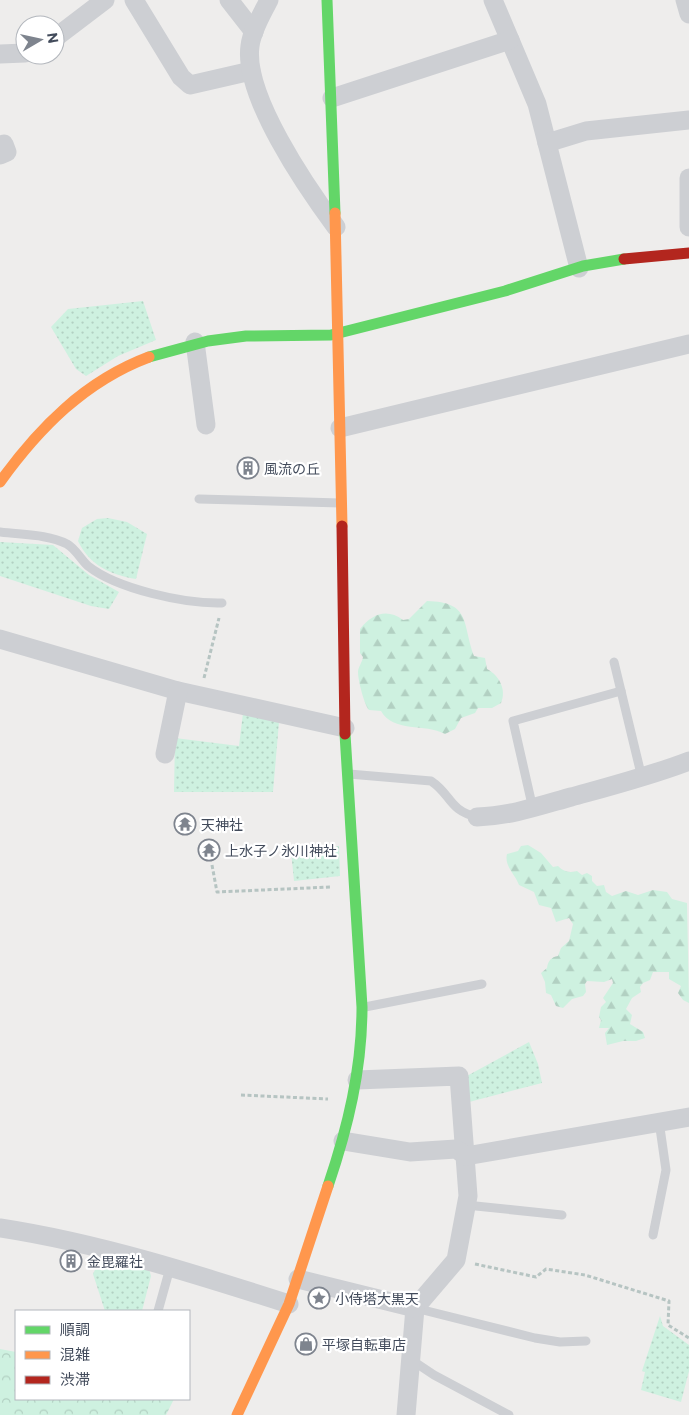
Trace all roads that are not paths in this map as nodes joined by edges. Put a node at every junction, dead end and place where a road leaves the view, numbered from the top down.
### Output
1 (105, 0) edge
2 (134, 0) edge
3 (229, 0) edge
4 (269, 0) edge
5 (327, 0) edge
6 (494, 0) edge
7 (685, 0) edge
8 (689, 14) edge
9 (65, 30) edge
10 (254, 32) junction
11 (510, 40) junction
12 (15, 53) edge
13 (0, 54) edge
14 (251, 71) junction
15 (332, 98) junction
16 (689, 120) edge
17 (547, 144) junction
18 (689, 178) edge
19 (336, 227) junction
20 (689, 227) edge
21 (689, 253) edge
22 (579, 268) junction
23 (339, 334) junction
24 (195, 342) junction
25 (689, 344) edge
26 (206, 426) dead end
27 (340, 428) junction
28 (2, 472) edge
29 (199, 499) dead end
30 (341, 503) junction
31 (0, 532) edge
32 (222, 603) road end
33 (0, 639) edge
34 (614, 662) dead end
35 (178, 691) junction
36 (621, 691) junction
37 (346, 728) junction
38 (164, 754) dead end
39 (689, 761) edge
40 (349, 774) junction
41 (642, 778) junction
42 (533, 809) junction
43 (477, 818) joint
44 (482, 984) dead end
45 (362, 1007) junction
46 (357, 1080) junction
47 (689, 1116) edge
48 (659, 1121) junction
49 (343, 1141) junction
50 (466, 1156) junction
51 (466, 1205) junction
52 (562, 1215) dead end
53 (0, 1228) edge
54 (653, 1235) dead end
55 (170, 1268) junction
56 (298, 1279) junction
57 (290, 1304) junction
58 (415, 1308) junction
59 (158, 1310) edge
60 (586, 1341) dead end
61 (410, 1359) junction
62 (237, 1415) edge
63 (406, 1415) edge
64 (509, 1415) edge

1 - 9 street
2 - 14 street
3 - 10 street
4 - 10 street
5 - 15 street
6 - 11 street
7 - 8 street
10 - 14 street
11 - 15 street
11 - 17 street
12 - 13 street
14 - 19 street
15 - 19 street
16 - 17 street
17 - 22 street
18 - 20 street
19 - 23 street
21 - 22 street
22 - 23 street
23 - 24 street
23 - 27 street
24 - 26 street
24 - 28 street
25 - 27 street
27 - 30 street
29 - 30 lane
30 - 37 street
31 - 32 lane
33 - 35 street
34 - 36 lane
35 - 37 street
35 - 38 street
36 - 41 lane
36 - 42 lane
37 - 40 street
39 - 41 street
40 - 43 lane
40 - 45 street
41 - 42 street
42 - 43 street
44 - 45 lane
45 - 46 street
46 - 49 street
46 - 50 street
47 - 48 street
48 - 50 street
48 - 54 lane
49 - 50 street
49 - 56 street
50 - 51 street
51 - 52 lane
51 - 58 street
53 - 55 street
55 - 57 street
55 - 59 lane
56 - 57 street
56 - 58 street
57 - 62 street
58 - 60 lane
58 - 61 street
61 - 63 street
61 - 64 lane

